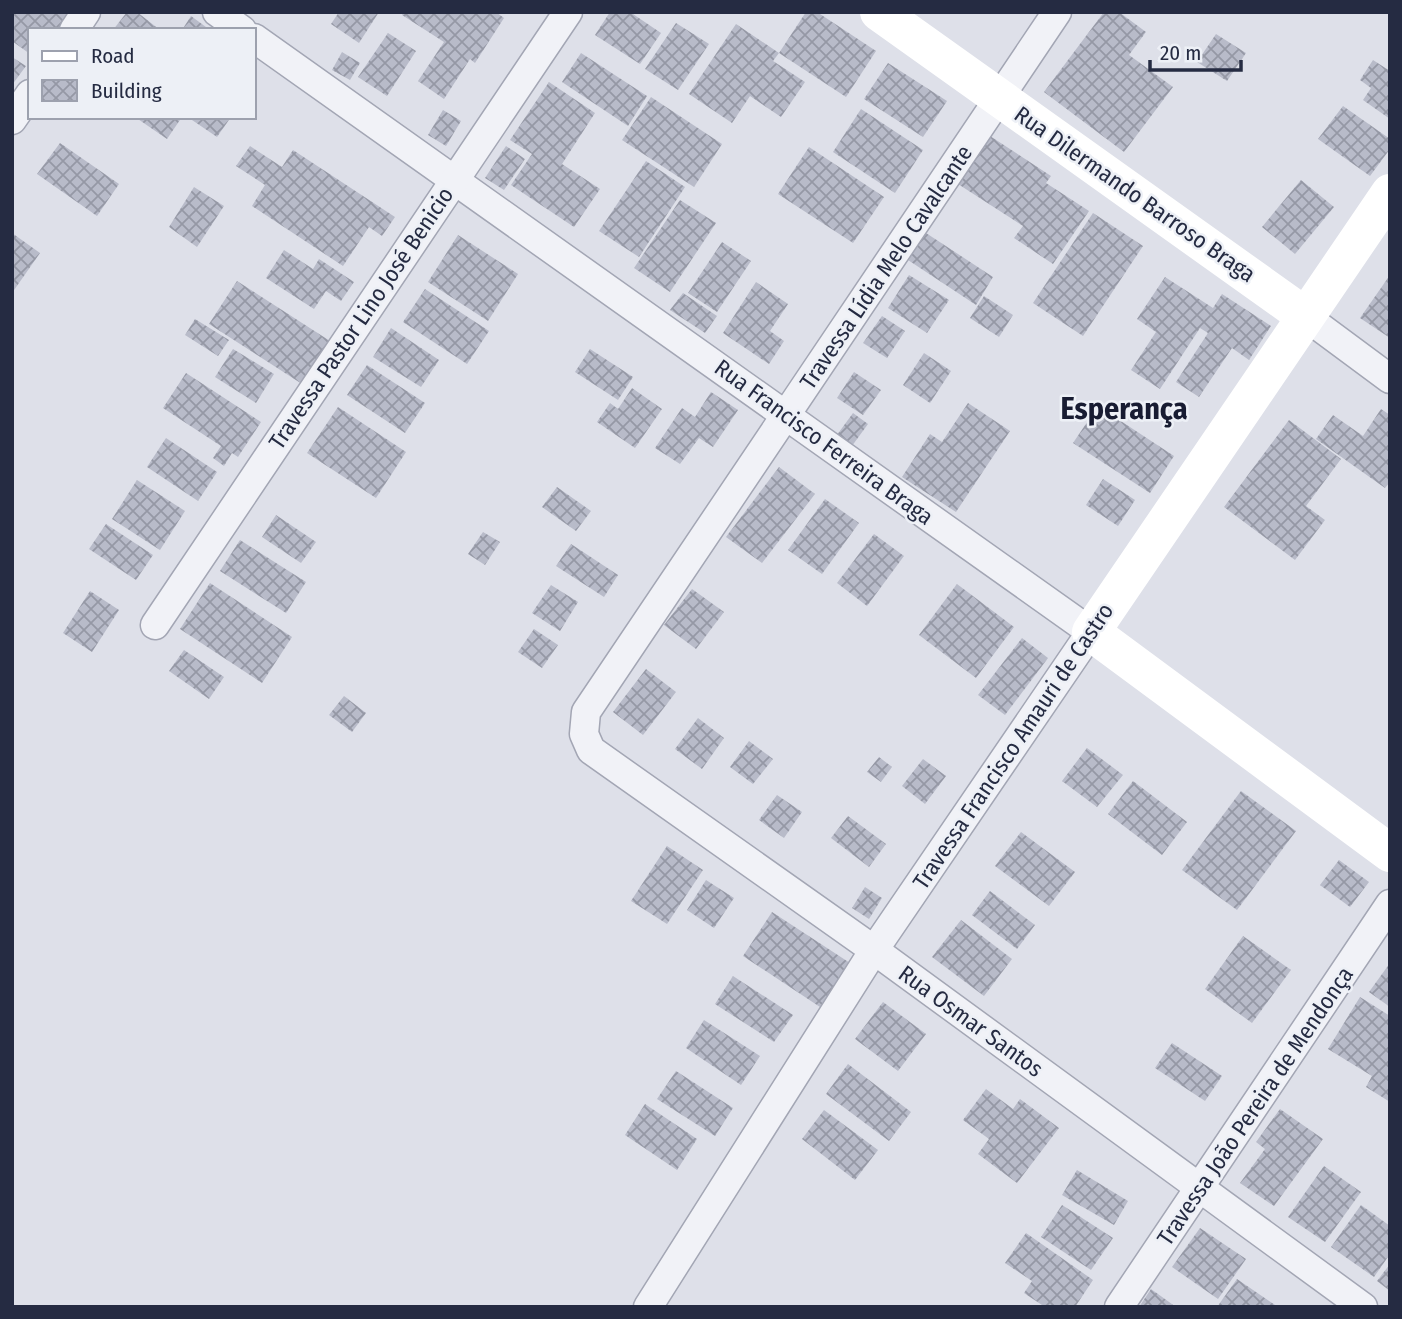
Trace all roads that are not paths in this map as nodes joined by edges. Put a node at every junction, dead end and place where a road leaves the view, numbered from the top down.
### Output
1 (86, 12) edge
2 (217, 12) edge
3 (568, 12) edge
4 (878, 12) edge
5 (1057, 12) edge
6 (75, 28) edge
7 (239, 28) edge
8 (256, 39) edge
9 (28, 97) edge
10 (999, 98) junction
11 (12, 120) edge
12 (454, 178) junction
13 (1390, 193) edge
14 (1305, 316) junction
15 (1390, 379) edge
16 (786, 415) junction
17 (155, 625) dead end
18 (1091, 632) junction
19 (584, 734) joint
20 (1390, 853) edge
21 (1390, 904) edge
22 (874, 950) junction
23 (1201, 1188) junction
24 (648, 1307) edge
25 (1119, 1307) edge
26 (1363, 1307) edge

1 - 6 street
2 - 7 street
3 - 12 street, Travessa Pastor Lino José Benicio
4 - 10 street, Rua Dilermando Barroso Braga
5 - 10 street, Travessa Lídia Melo Cavalcante
8 - 12 street, Rua Francisco Ferreira Braga
9 - 11 street
10 - 14 street, Rua Dilermando Barroso Braga
10 - 16 street, Travessa Lídia Melo Cavalcante
12 - 16 street, Rua Francisco Ferreira Braga
12 - 17 street, Travessa Pastor Lino José Benicio
13 - 14 street, Travessa Francisco Amauri de Castro
14 - 15 street, Rua Dilermando Barroso Braga
14 - 18 street, Travessa Francisco Amauri de Castro
16 - 18 street, Rua Francisco Ferreira Braga
16 - 19 street, Travessa Lídia Melo Cavalcante
18 - 20 street, Rua Francisco Ferreira Braga
18 - 22 street, Travessa Francisco Amauri de Castro
19 - 22 street, Rua Osmar Santos
21 - 23 street, Travessa João Pereira de Mendonça
22 - 23 street, Rua Osmar Santos
22 - 24 street, Travessa Francisco Amauri de Castro
23 - 25 street, Travessa João Pereira de Mendonça
23 - 26 street, Rua Osmar Santos

